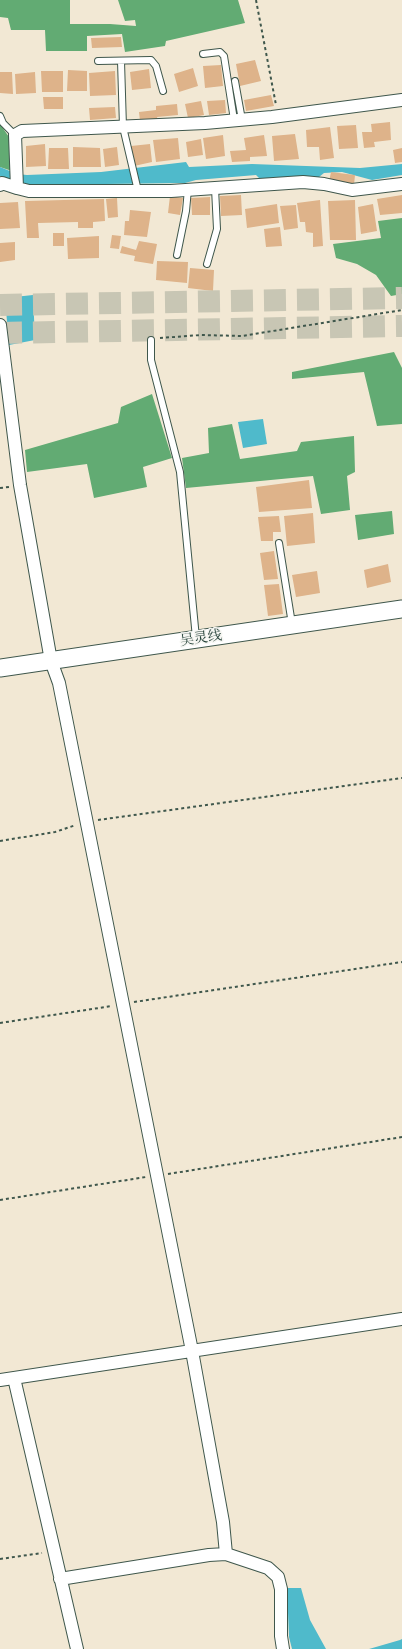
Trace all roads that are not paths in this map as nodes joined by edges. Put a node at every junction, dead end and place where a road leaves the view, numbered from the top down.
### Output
1 (203, 54) dead end
2 (98, 61) dead end
3 (120, 61) junction
4 (235, 82) dead end
5 (163, 91) dead end
6 (402, 100) edge
7 (0, 116) edge
8 (238, 120) junction
9 (123, 127) junction
10 (15, 135) junction
11 (402, 184) edge
12 (0, 185) edge
13 (16, 187) junction
14 (215, 188) junction
15 (137, 189) junction
16 (188, 189) junction
17 (177, 255) dead end
18 (207, 264) dead end
19 (0, 325) edge
20 (151, 340) road end
21 (279, 543) dead end
22 (402, 609) edge
23 (292, 626) junction
24 (197, 640) junction
25 (51, 661) junction
26 (0, 668) edge
27 (402, 1319) edge
28 (192, 1351) junction
29 (14, 1378) junction
30 (0, 1380) edge
31 (226, 1554) junction
32 (60, 1580) junction
33 (77, 1649) edge
34 (283, 1649) edge

1 - 8 lane
2 - 3 lane
3 - 5 lane
3 - 9 lane
4 - 8 lane
6 - 8 street
7 - 10 lane
8 - 9 street
9 - 10 street
9 - 15 lane
10 - 13 street
11 - 14 street
12 - 13 street
13 - 15 street
14 - 16 street
14 - 18 lane
15 - 16 street
16 - 17 lane
19 - 25 street
20 - 24 lane
21 - 23 lane
22 - 23 street, 吴灵线
23 - 24 street, 吴灵线
24 - 25 street, 吴灵线
25 - 26 street, 吴灵线
25 - 28 street
27 - 28 street
28 - 29 street
28 - 31 street
29 - 30 street
29 - 32 street
31 - 32 street
31 - 34 street
32 - 33 street

